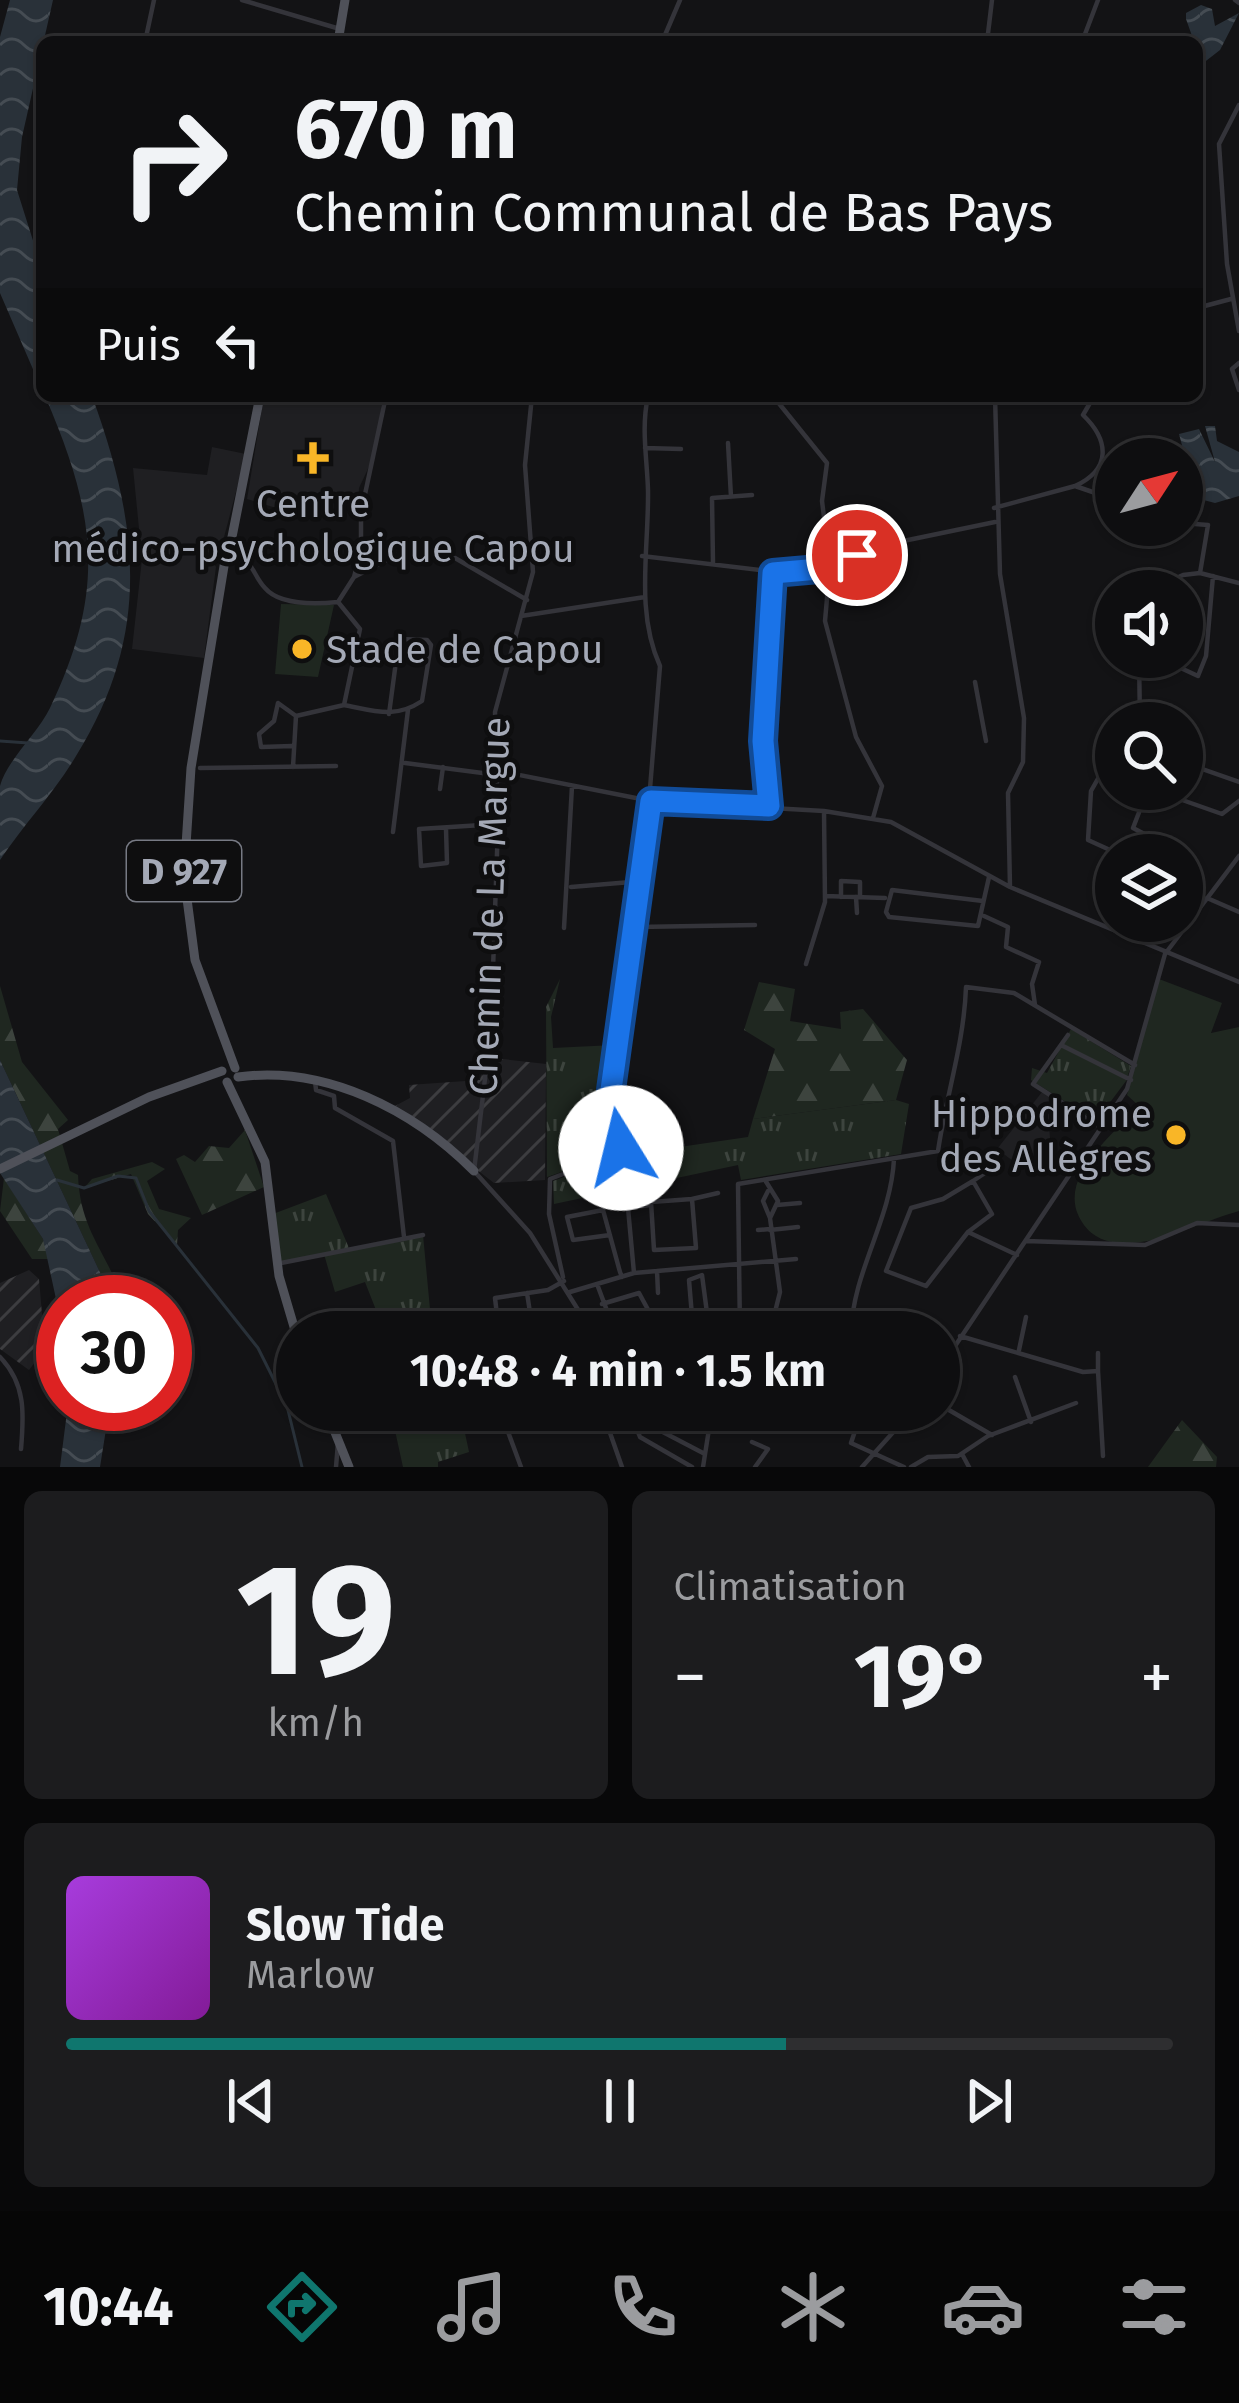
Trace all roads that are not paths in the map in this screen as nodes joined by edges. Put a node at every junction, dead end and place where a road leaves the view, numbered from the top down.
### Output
1 (154, 0) edge
2 (242, 0) edge
3 (344, 0) edge
4 (680, 0) edge
5 (992, 0) edge
6 (1098, 0) edge
7 (340, 29) junction
8 (146, 36) edge
9 (339, 36) edge
10 (665, 36) edge
11 (988, 36) edge
12 (1084, 36) edge
13 (1239, 105) edge
14 (1231, 299) junction
15 (1203, 306) edge
16 (1239, 331) edge
17 (1239, 363) edge
18 (1239, 390) edge
19 (259, 402) edge
20 (385, 402) edge
21 (531, 402) edge
22 (648, 402) edge
23 (778, 402) edge
24 (994, 402) edge
25 (1091, 402) edge
26 (728, 443) dead end
27 (645, 448) junction
28 (682, 449) dead end
29 (1075, 486) junction
30 (1095, 493) edge
31 (752, 495) dead end
32 (731, 497) junction
33 (994, 508) junction
34 (995, 522) junction
35 (1203, 525) edge
36 (230, 553) junction
37 (643, 556) junction
38 (713, 563) junction
39 (830, 565) junction
40 (1200, 570) edge
41 (773, 573) junction
42 (1203, 574) edge
43 (1213, 576) junction
44 (354, 577) junction
45 (1239, 583) edge
46 (647, 597) junction
47 (526, 600) junction
48 (338, 602) junction
49 (521, 616) junction
50 (1203, 664) edge
51 (975, 682) dead end
52 (344, 705) junction
53 (408, 710) junction
54 (389, 714) junction
55 (296, 716) junction
56 (986, 741) dead end
57 (292, 746) junction
58 (405, 763) junction
59 (335, 766) dead end
60 (293, 767) junction
61 (443, 767) junction
62 (200, 768) dead end
63 (1203, 769) edge
64 (498, 773) junction
65 (1239, 782) edge
66 (1095, 783) edge
67 (572, 786) junction
68 (440, 789) dead end
69 (651, 801) junction
70 (1239, 802) edge
71 (769, 806) junction
72 (1203, 807) edge
73 (1138, 810) edge
74 (824, 811) junction
75 (873, 818) junction
76 (498, 824) junction
77 (446, 829) junction
78 (392, 832) dead end
79 (1147, 834) edge
80 (1095, 843) edge
81 (1239, 856) edge
82 (989, 877) junction
83 (643, 881) junction
84 (1010, 887) junction
85 (568, 888) junction
86 (825, 896) junction
87 (841, 896) junction
88 (858, 897) junction
89 (1207, 898) junction
90 (888, 899) junction
91 (983, 902) junction
92 (1239, 912) edge
93 (857, 913) dead end
94 (984, 916) junction
95 (755, 926) dead end
96 (637, 927) junction
97 (564, 928) dead end
98 (1165, 954) junction
99 (806, 964) dead end
100 (1239, 982) edge
101 (1035, 1005) junction
102 (1068, 1035) dead end
103 (1061, 1045) junction
104 (1135, 1065) junction
105 (230, 1074) junction
106 (1131, 1079) junction
107 (315, 1081) junction
108 (1100, 1127) junction
109 (894, 1159) junction
110 (0, 1169) edge
111 (474, 1171) junction
112 (985, 1173) dead end
113 (765, 1180) junction
114 (973, 1181) junction
115 (768, 1191) junction
116 (718, 1193) dead end
117 (692, 1199) junction
118 (763, 1201) junction
119 (754, 1202) dead end
120 (800, 1203) dead end
121 (650, 1205) junction
122 (777, 1205) junction
123 (770, 1217) junction
124 (1239, 1225) edge
125 (798, 1227) dead end
126 (758, 1230) dead end
127 (770, 1230) junction
128 (968, 1232) junction
129 (422, 1235) dead end
130 (610, 1235) junction
131 (404, 1237) junction
132 (1027, 1241) junction
133 (1017, 1256) junction
134 (796, 1259) dead end
135 (277, 1264) junction
136 (773, 1264) junction
137 (742, 1265) junction
138 (657, 1271) junction
139 (696, 1272) junction
140 (634, 1273) junction
141 (622, 1277) junction
142 (563, 1280) junction
143 (597, 1283) junction
144 (570, 1292) junction
145 (527, 1293) junction
146 (658, 1293) dead end
147 (602, 1304) junction
148 (290, 1311) edge
149 (497, 1311) edge
150 (531, 1311) edge
151 (580, 1311) edge
152 (605, 1311) edge
153 (648, 1311) edge
154 (692, 1311) edge
155 (708, 1311) edge
156 (741, 1311) edge
157 (775, 1311) edge
158 (855, 1311) edge
159 (1026, 1317) dead end
160 (961, 1336) joint
161 (1018, 1350) junction
162 (1097, 1353) dead end
163 (0, 1357) edge
164 (1098, 1371) junction
165 (1016, 1377) dead end
166 (1076, 1403) dead end
167 (960, 1416) edge
168 (1031, 1422) junction
169 (335, 1431) edge
170 (508, 1431) edge
171 (609, 1431) edge
172 (637, 1431) edge
173 (666, 1431) edge
174 (707, 1431) edge
175 (854, 1431) edge
176 (895, 1431) edge
177 (992, 1435) junction
178 (339, 1441) junction
179 (752, 1442) dead end
180 (21, 1449) dead end
181 (664, 1451) junction
182 (703, 1453) junction
183 (962, 1454) junction
184 (874, 1455) junction
185 (1103, 1456) dead end
186 (336, 1467) edge
187 (350, 1467) edge
188 (521, 1467) edge
189 (622, 1467) edge
190 (668, 1467) edge
191 (692, 1467) edge
192 (703, 1467) edge
193 (755, 1467) edge
194 (862, 1467) edge
195 (907, 1467) edge
196 (969, 1467) edge

1 - 8 street
2 - 7 street
3 - 7 main road
4 - 10 street
5 - 11 street
6 - 12 street
7 - 9 main road
13 - 14 street
14 - 15 street
14 - 16 street
17 - 18 street
19 - 36 main road, D 927
20 - 44 street
21 - 47 street, Chemin de La Margue
22 - 27 street
23 - 39 street
24 - 33 street
25 - 29 street
26 - 32 street
27 - 28 street
27 - 37 street
29 - 30 street
29 - 33 street
31 - 32 street
32 - 38 street
33 - 34 street
34 - 39 street
34 - 84 street
35 - 40 street
36 - 48 street
36 - 105 main road, D 927
37 - 38 street
37 - 46 street
38 - 41 street
39 - 41 street
39 - 75 street
41 - 71 street
42 - 43 street
43 - 45 street
43 - 50 street
44 - 47 street
44 - 48 street
46 - 49 street
46 - 69 street
47 - 49 street, Chemin de La Margue
48 - 52 street
49 - 64 street, Chemin de La Margue
51 - 56 street
52 - 54 street
52 - 55 street
53 - 54 street
53 - 54 street
53 - 58 street
55 - 57 street
55 - 57 street
57 - 60 street
58 - 61 street
58 - 78 street
59 - 60 street
60 - 62 street
61 - 64 street
61 - 68 street
63 - 65 street
64 - 67 street
64 - 76 street, Chemin de La Margue
66 - 80 street
67 - 69 street
67 - 85 street
69 - 71 street
69 - 83 street
70 - 72 street
71 - 74 street
73 - 79 street
74 - 75 street
74 - 86 street
75 - 82 street
76 - 77 street
76 - 111 street, Chemin de La Margue
77 - 77 street
81 - 89 street
82 - 84 street
82 - 91 street
83 - 85 street
83 - 96 street
84 - 98 street
85 - 97 street
86 - 87 street
86 - 99 street
87 - 88 street
87 - 88 street
88 - 90 street
88 - 93 street
89 - 92 street
89 - 98 street
90 - 91 street
90 - 94 street
91 - 94 street
94 - 101 street
95 - 96 street
96 - 142 street
98 - 100 street
98 - 104 street
101 - 104 street
101 - 109 street
102 - 103 street
103 - 106 street
103 - 108 street
104 - 106 street
105 - 107 main road
105 - 110 main road
105 - 135 main road, D 927
106 - 108 street
107 - 111 main road
107 - 131 street
108 - 132 street
109 - 113 street
109 - 158 street
111 - 142 street
112 - 114 street
113 - 115 street
113 - 137 street
114 - 128 street
114 - 128 street
115 - 118 street
115 - 122 street
116 - 117 street
117 - 121 street
117 - 121 street
118 - 119 street
118 - 123 street
120 - 122 street
121 - 140 street
122 - 123 street
123 - 127 street
124 - 132 street
125 - 127 street
126 - 127 street
127 - 136 street
128 - 133 street
129 - 131 street
130 - 130 street
130 - 141 street
131 - 135 street
132 - 133 street
133 - 160 street
134 - 136 street
135 - 148 main road, D 927
136 - 137 street
136 - 157 street
137 - 139 street
137 - 156 street
138 - 139 street
138 - 140 street
138 - 146 street
139 - 154 street
139 - 155 street
140 - 141 street
141 - 143 street
142 - 144 street
142 - 145 street
143 - 144 street
143 - 147 street
144 - 151 street
145 - 149 street
145 - 150 street
147 - 152 street
147 - 153 street
159 - 161 street
160 - 161 street
161 - 164 street
162 - 164 street
163 - 180 street
164 - 185 street
165 - 168 street
166 - 168 street
167 - 177 street
168 - 177 street
169 - 178 main road
170 - 188 street
171 - 189 street
172 - 181 street
173 - 182 street
174 - 182 street
175 - 184 street
176 - 184 street
177 - 183 street
178 - 186 street
178 - 187 main road
179 - 193 street
181 - 190 street
181 - 191 street
182 - 192 street
183 - 195 street
183 - 196 street
184 - 194 street
184 - 195 street

